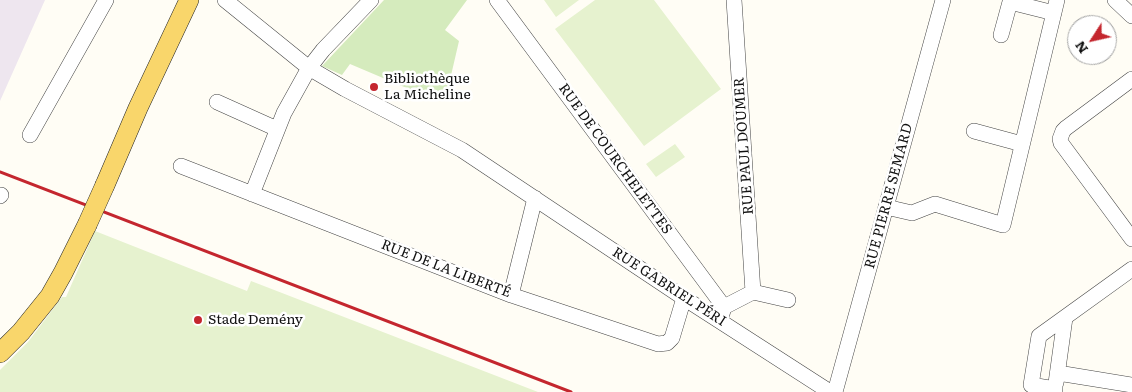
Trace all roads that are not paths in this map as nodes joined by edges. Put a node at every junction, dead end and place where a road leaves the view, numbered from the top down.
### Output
1 (106, 0) edge
2 (189, 0) edge
3 (199, 0) edge
4 (225, 0) edge
5 (371, 0) edge
6 (498, 0) edge
7 (734, 0) edge
8 (943, 0) edge
9 (1115, 0) edge
10 (1056, 6) edge
11 (1132, 16) edge
12 (1001, 35) dead end
13 (309, 68) junction
14 (1132, 79) edge
15 (217, 102) dead end
16 (277, 129) junction
17 (974, 131) dead end
18 (30, 135) dead end
19 (1022, 144) junction
20 (181, 166) dead end
21 (108, 178) junction
22 (252, 194) junction
23 (535, 198) junction
24 (886, 207) junction
25 (1132, 239) edge
26 (1132, 268) edge
27 (753, 292) junction
28 (511, 295) junction
29 (684, 298) junction
30 (788, 300) dead end
31 (722, 314) junction
32 (1065, 318) junction
33 (0, 353) edge
34 (1058, 373) junction
35 (1132, 385) edge
36 (1055, 390) edge
37 (830, 392) edge
38 (835, 392) edge

1 - 18 street
2 - 21 main road
3 - 21 main road
4 - 13 street, RUE GABRIEL PÉRI
5 - 13 street
6 - 31 street, RUE DE COURCHELETTES
7 - 27 street, RUE PAUL DOUMER
8 - 24 street, RUE PIERRE SEMARD
9 - 11 street
10 - 12 street
10 - 19 street
13 - 16 street
13 - 23 street, RUE GABRIEL PÉRI
14 - 25 street
15 - 16 street
16 - 22 street
17 - 19 street
19 - 24 street
20 - 22 street, RUE DE LA LIBERTÉ
21 - 33 main road, bridge
22 - 28 street, RUE DE LA LIBERTÉ
23 - 28 street
23 - 29 street, RUE GABRIEL PÉRI
24 - 38 street, RUE PIERRE SEMARD
26 - 32 street
27 - 30 street
27 - 31 street
28 - 29 street, RUE DE LA LIBERTÉ
29 - 31 street, RUE GABRIEL PÉRI
31 - 37 street, RUE GABRIEL PÉRI
32 - 34 street
32 - 36 street
34 - 35 street
34 - 36 street

